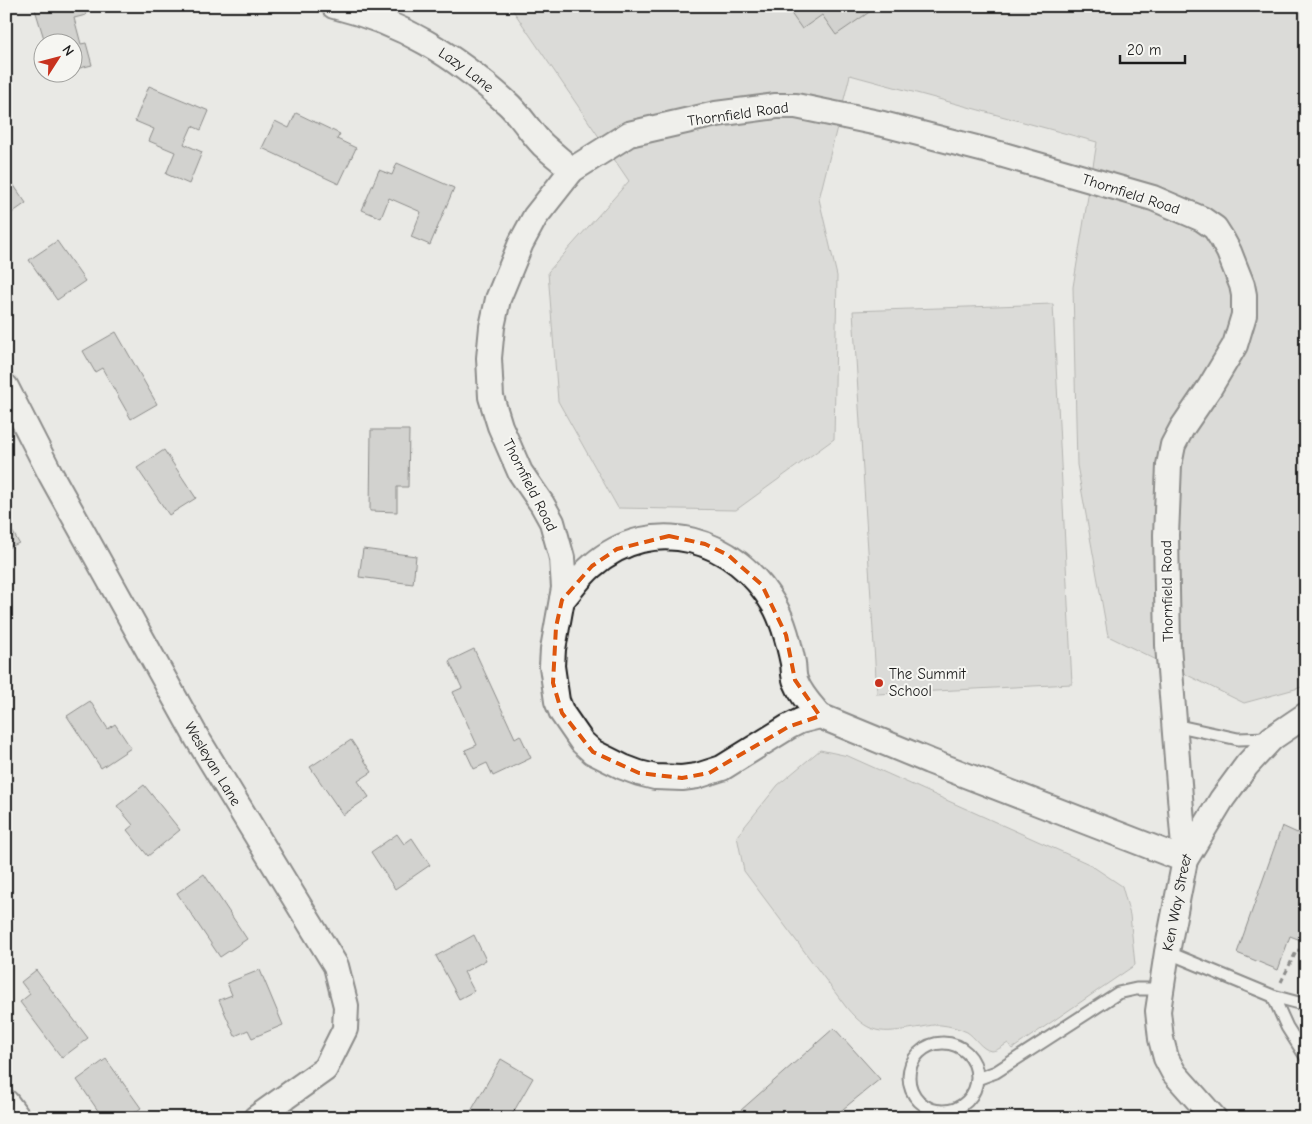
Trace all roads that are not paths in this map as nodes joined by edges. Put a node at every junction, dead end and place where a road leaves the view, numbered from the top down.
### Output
1 (334, 6) edge
2 (572, 170) junction
3 (6, 387) edge
4 (562, 600) junction
5 (1306, 714) edge
6 (820, 716) junction
7 (1174, 725) junction
8 (1272, 738) junction
9 (1185, 860) junction
10 (1167, 952) junction
11 (1162, 989) junction
12 (1274, 996) junction
13 (1306, 1006) edge
14 (1306, 1058) edge
15 (977, 1079) junction
16 (6, 1102) edge
17 (18, 1118) edge
18 (256, 1118) edge
19 (1214, 1118) edge

1 - 2 street, Lazy Lane
2 - 4 street, Thornfield Road
2 - 7 street, Thornfield Road
3 - 18 street, Wesleyan Lane
4 - 6 street, Thornfield Road
4 - 6 street, Thornfield Road
5 - 8 street, Ken Way Street
6 - 9 street, Thornfield Road
7 - 8 lane
7 - 9 street, Thornfield Road
8 - 9 street, Ken Way Street
9 - 10 street, Ken Way Street
10 - 11 street, Ken Way Street
10 - 12 lane
11 - 15 lane
11 - 19 street, Ken Way Street
12 - 13 lane
12 - 14 lane
15 - 15 lane
16 - 17 street

